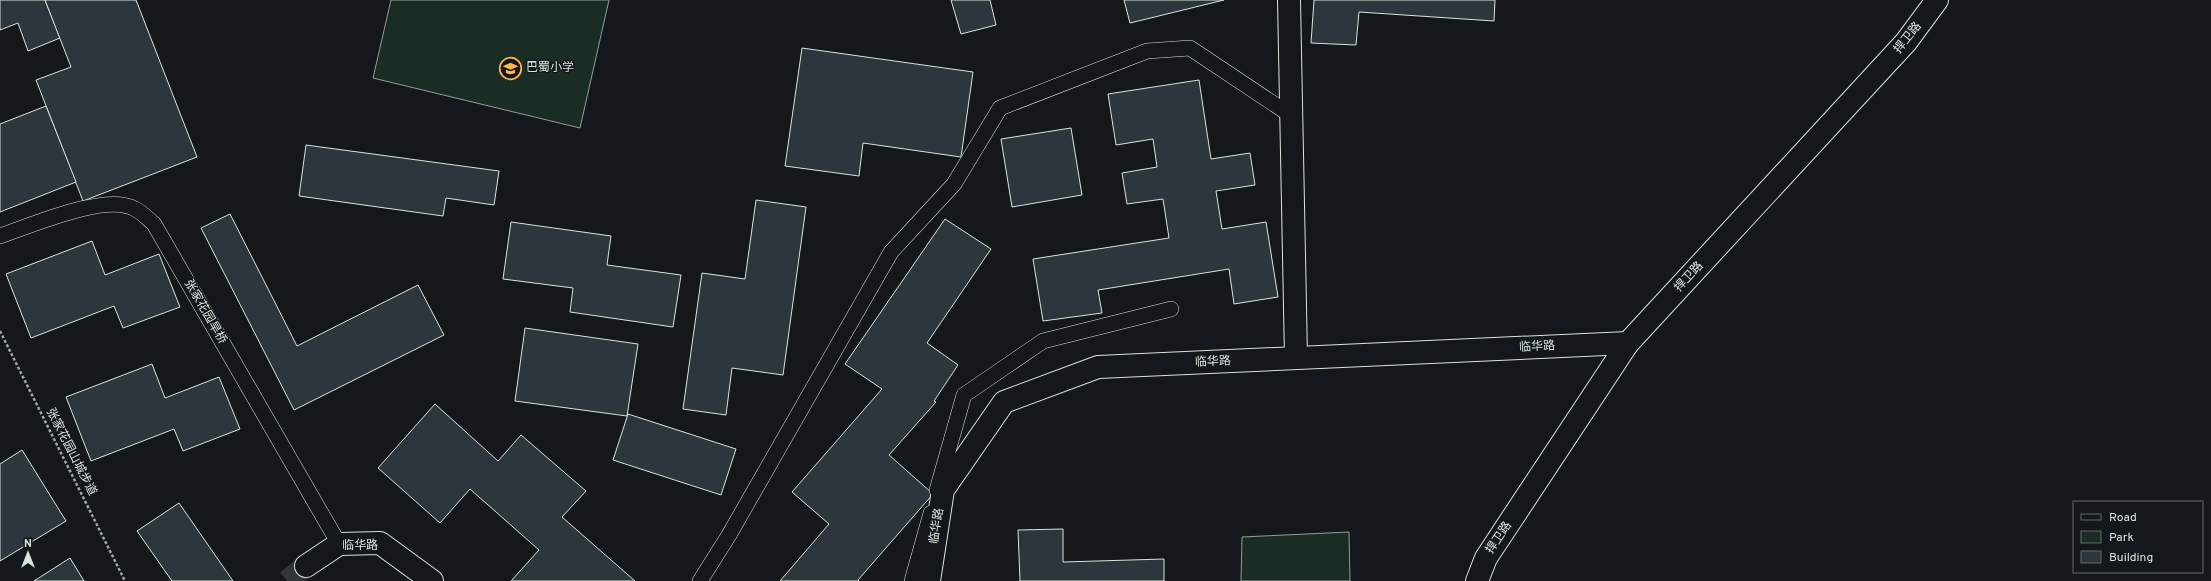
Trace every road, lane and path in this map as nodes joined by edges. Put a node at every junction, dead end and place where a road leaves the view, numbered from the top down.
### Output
1 (1289, 0) edge
2 (1937, 0) edge
3 (1292, 116) junction
4 (0, 236) edge
5 (1171, 309) dead end
6 (0, 331) edge
7 (1628, 343) junction
8 (1296, 358) junction
9 (339, 544) junction
10 (306, 566) tunnel mouth
11 (125, 581) edge
12 (432, 581) edge
13 (700, 581) edge
14 (912, 581) edge
15 (929, 581) edge
16 (1477, 581) edge

1 - 3 street
2 - 7 street, 捍卫路
3 - 8 street
3 - 13 lane
4 - 9 lane, 张家花园旱桥
5 - 14 lane
6 - 11 path, 张家花园山城步道
7 - 8 street, 临华路
7 - 16 street, 捍卫路
8 - 15 street, 临华路
9 - 10 street, 临华路
9 - 12 street, 临华路

